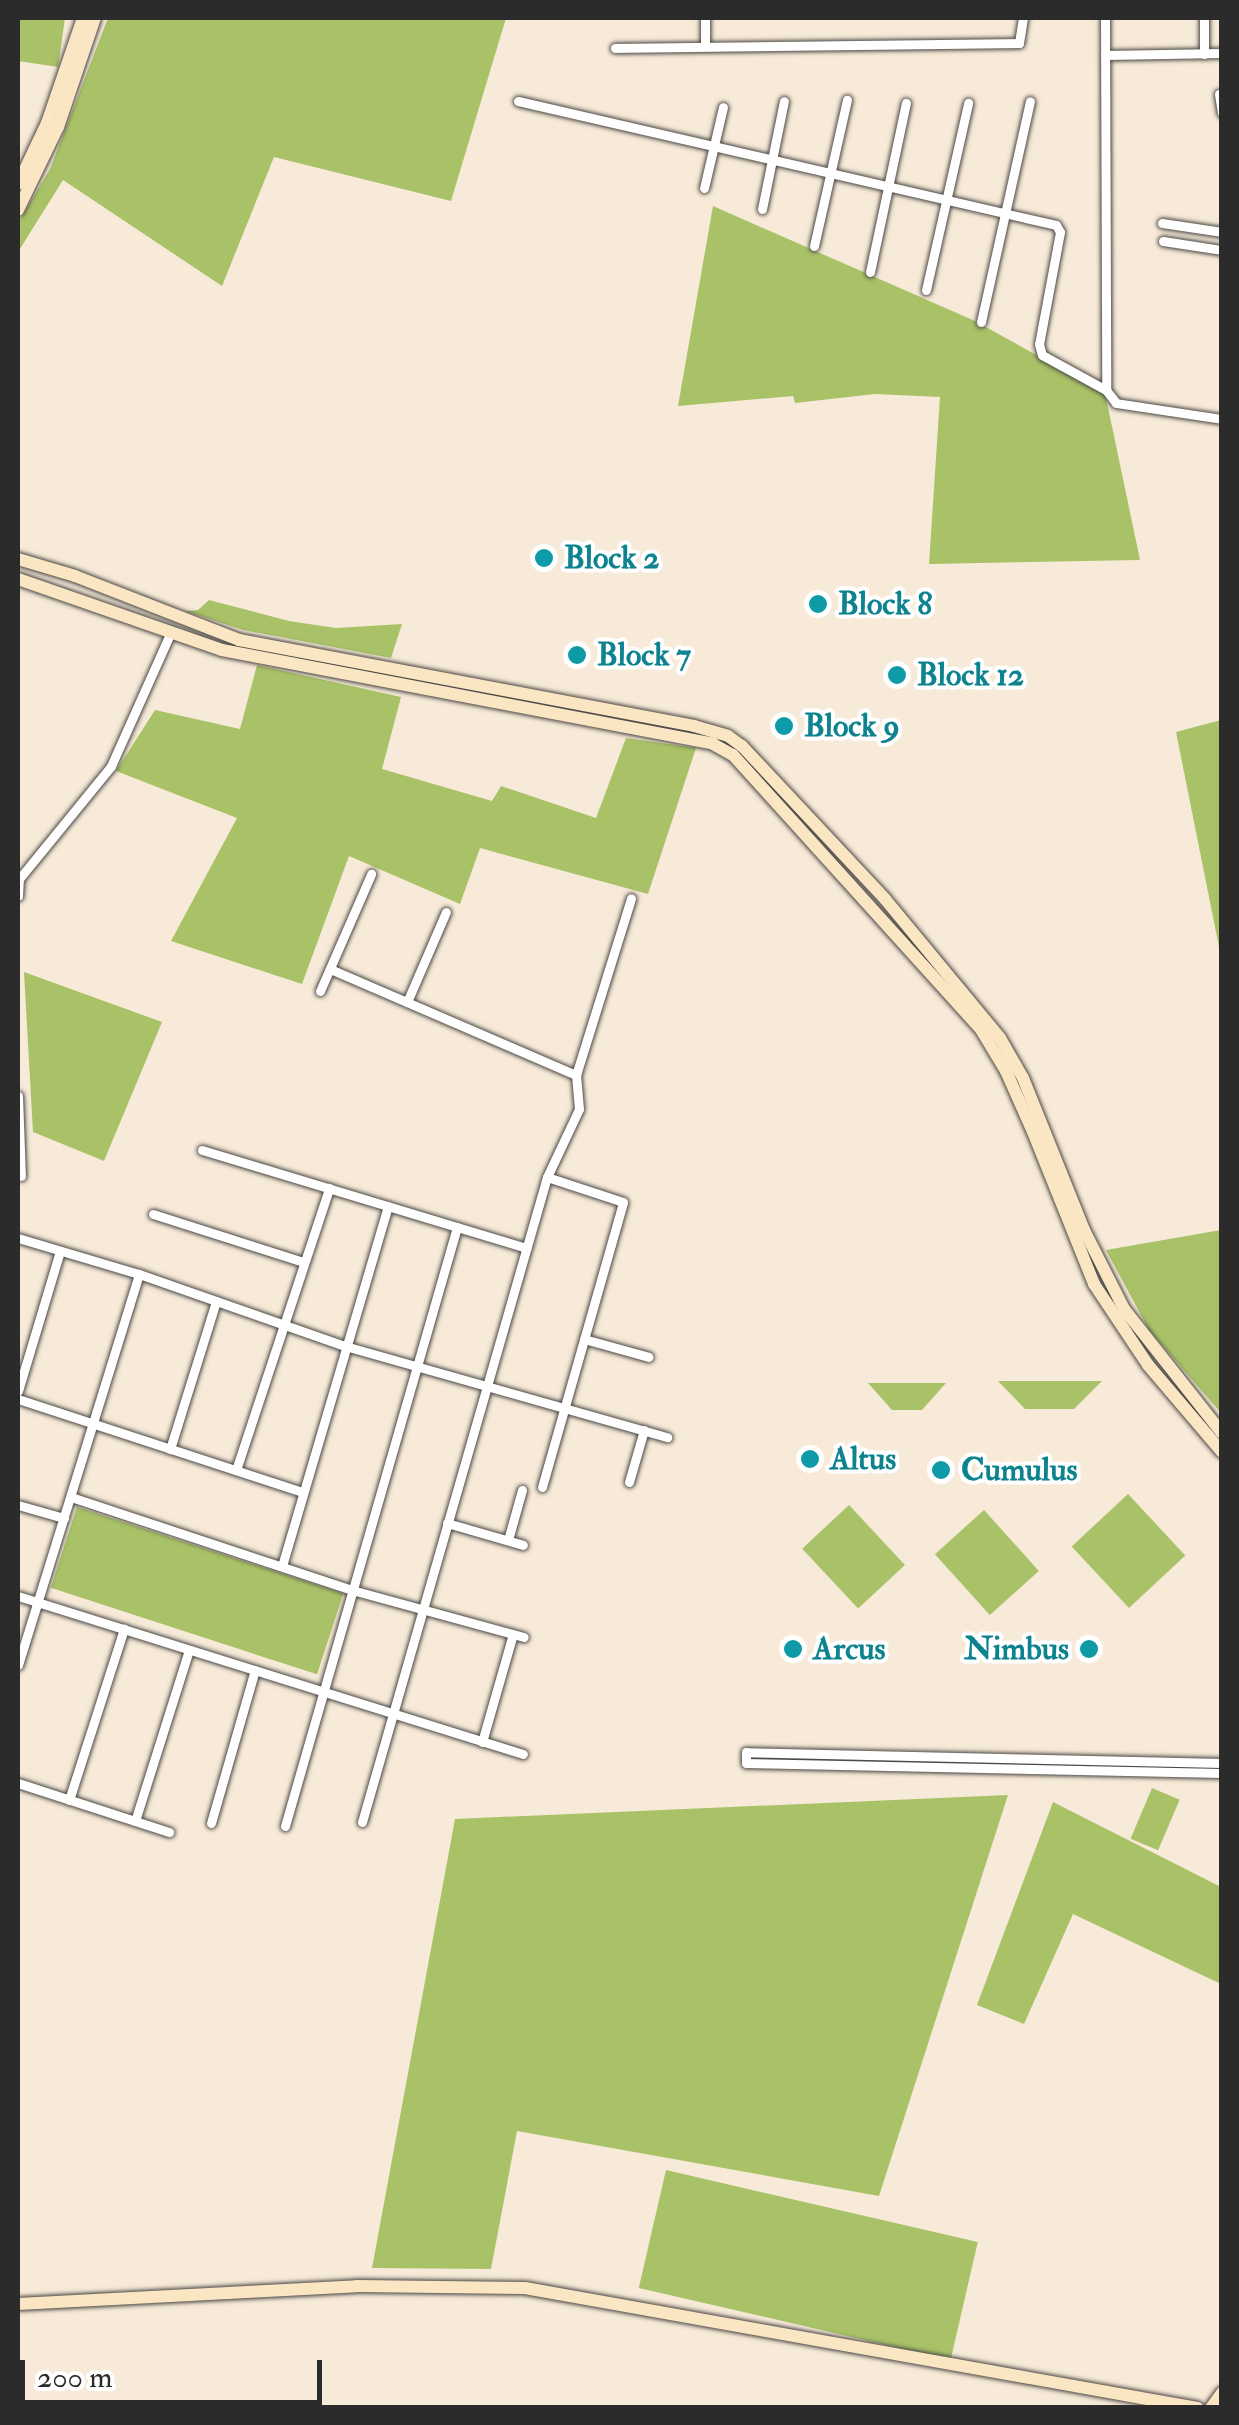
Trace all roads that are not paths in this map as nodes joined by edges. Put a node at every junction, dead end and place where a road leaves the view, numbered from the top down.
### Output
1 (82, 18) edge
2 (95, 18) edge
3 (705, 18) edge
4 (1023, 18) edge
5 (1104, 18) edge
6 (1204, 18) edge
7 (704, 45) junction
8 (615, 48) dead end
9 (1222, 53) edge
10 (1204, 54) junction
11 (1105, 55) junction
12 (70, 75) junction
13 (1219, 94) edge
14 (847, 100) dead end
15 (518, 101) dead end
16 (784, 101) dead end
17 (1030, 101) dead end
18 (968, 102) dead end
19 (906, 103) dead end
20 (724, 107) dead end
21 (1222, 113) edge
22 (713, 146) junction
23 (772, 160) junction
24 (830, 173) junction
25 (18, 184) edge
26 (888, 186) junction
27 (704, 188) dead end
28 (946, 200) junction
29 (18, 210) edge
30 (762, 210) dead end
31 (1006, 213) junction
32 (1162, 223) dead end
33 (1222, 232) edge
34 (1163, 241) dead end
35 (814, 246) dead end
36 (1222, 250) edge
37 (870, 272) dead end
38 (926, 290) dead end
39 (981, 322) dead end
40 (1106, 390) junction
41 (1222, 419) edge
42 (18, 559) edge
43 (75, 576) junction
44 (18, 579) edge
45 (67, 593) junction
46 (172, 632) junction
47 (370, 874) dead end
48 (18, 896) edge
49 (631, 898) dead end
50 (446, 912) dead end
51 (907, 935) junction
52 (330, 969) junction
53 (320, 991) dead end
54 (407, 1002) junction
55 (576, 1074) junction
56 (18, 1096) edge
57 (202, 1150) dead end
58 (22, 1176) dead end
59 (547, 1177) junction
60 (328, 1188) junction
61 (388, 1206) junction
62 (152, 1214) dead end
63 (457, 1227) junction
64 (18, 1238) edge
65 (526, 1248) junction
66 (60, 1251) junction
67 (303, 1262) junction
68 (139, 1274) junction
69 (216, 1301) junction
70 (282, 1324) junction
71 (584, 1340) junction
72 (345, 1346) junction
73 (649, 1357) dead end
74 (416, 1366) junction
75 (486, 1386) junction
76 (18, 1391) edge
77 (18, 1399) edge
78 (564, 1408) junction
79 (94, 1424) junction
80 (644, 1430) junction
81 (1222, 1432) edge
82 (667, 1437) dead end
83 (170, 1448) junction
84 (1222, 1452) edge
85 (236, 1470) junction
86 (629, 1482) dead end
87 (542, 1487) dead end
88 (522, 1490) dead end
89 (303, 1492) junction
90 (71, 1497) junction
91 (18, 1504) edge
92 (64, 1518) junction
93 (447, 1524) junction
94 (508, 1540) junction
95 (524, 1544) dead end
96 (282, 1566) junction
97 (352, 1590) junction
98 (18, 1596) edge
99 (38, 1602) junction
100 (422, 1609) junction
101 (124, 1629) junction
102 (188, 1650) junction
103 (18, 1665) edge
104 (256, 1670) junction
105 (324, 1692) junction
106 (392, 1714) junction
107 (482, 1742) junction
108 (523, 1754) dead end
109 (1222, 1763) edge
110 (1222, 1773) edge
111 (18, 1783) edge
112 (69, 1800) junction
113 (135, 1821) junction
114 (362, 1822) dead end
115 (211, 1824) dead end
116 (285, 1826) dead end
117 (169, 1832) dead end
118 (18, 2304) edge
119 (1222, 2394) edge
120 (1197, 2408) edge
121 (1211, 2408) edge

1 - 12 street
2 - 12 street
3 - 7 street
4 - 7 street
5 - 11 street
6 - 10 street
7 - 8 street
9 - 10 street
10 - 11 street
11 - 40 street
12 - 25 street
12 - 29 street
13 - 21 street
14 - 24 street
15 - 22 street
16 - 23 street
17 - 31 street
18 - 28 street
19 - 26 street
20 - 22 street
22 - 23 street
22 - 27 street
23 - 24 street
23 - 30 street
24 - 26 street
24 - 35 street
26 - 28 street
26 - 37 street
28 - 31 street
28 - 38 street
31 - 39 street
31 - 40 street
32 - 33 street
34 - 36 street
40 - 41 street
42 - 43 street
43 - 45 street
43 - 51 street
44 - 45 street
45 - 46 street
46 - 48 street
46 - 51 street
47 - 52 street
49 - 55 street
50 - 54 street
51 - 81 street
51 - 84 street
52 - 53 street
52 - 54 street
54 - 55 street
55 - 59 street
56 - 58 street
57 - 60 street
59 - 65 street
59 - 71 street
60 - 61 street
60 - 67 street
61 - 63 street
61 - 72 street
62 - 67 street
63 - 65 street
63 - 74 street
64 - 66 street
65 - 75 street
66 - 68 street
66 - 76 street
67 - 70 street
68 - 69 street
68 - 79 street
69 - 70 street
69 - 83 street
70 - 72 street
70 - 85 street
71 - 73 street
71 - 78 street
72 - 74 street
72 - 89 street
74 - 75 street
74 - 97 street
75 - 78 street
75 - 93 street
77 - 79 street
78 - 80 street
78 - 87 street
79 - 83 street
79 - 90 street
80 - 82 street
80 - 86 street
83 - 85 street
85 - 89 street
88 - 94 street
89 - 96 street
90 - 92 street
90 - 96 street
91 - 92 street
92 - 99 street
93 - 94 street
93 - 100 street
94 - 95 street
96 - 97 street
97 - 100 street
97 - 105 street
98 - 99 street
99 - 101 street
99 - 103 street
100 - 106 street
100 - 107 street
101 - 102 street
101 - 112 street
102 - 104 street
102 - 113 street
104 - 105 street
104 - 115 street
105 - 106 street
105 - 116 street
106 - 107 street
106 - 114 street
107 - 108 street
109 - 110 street
111 - 112 street
112 - 113 street
113 - 117 street
118 - 120 street
119 - 121 street

